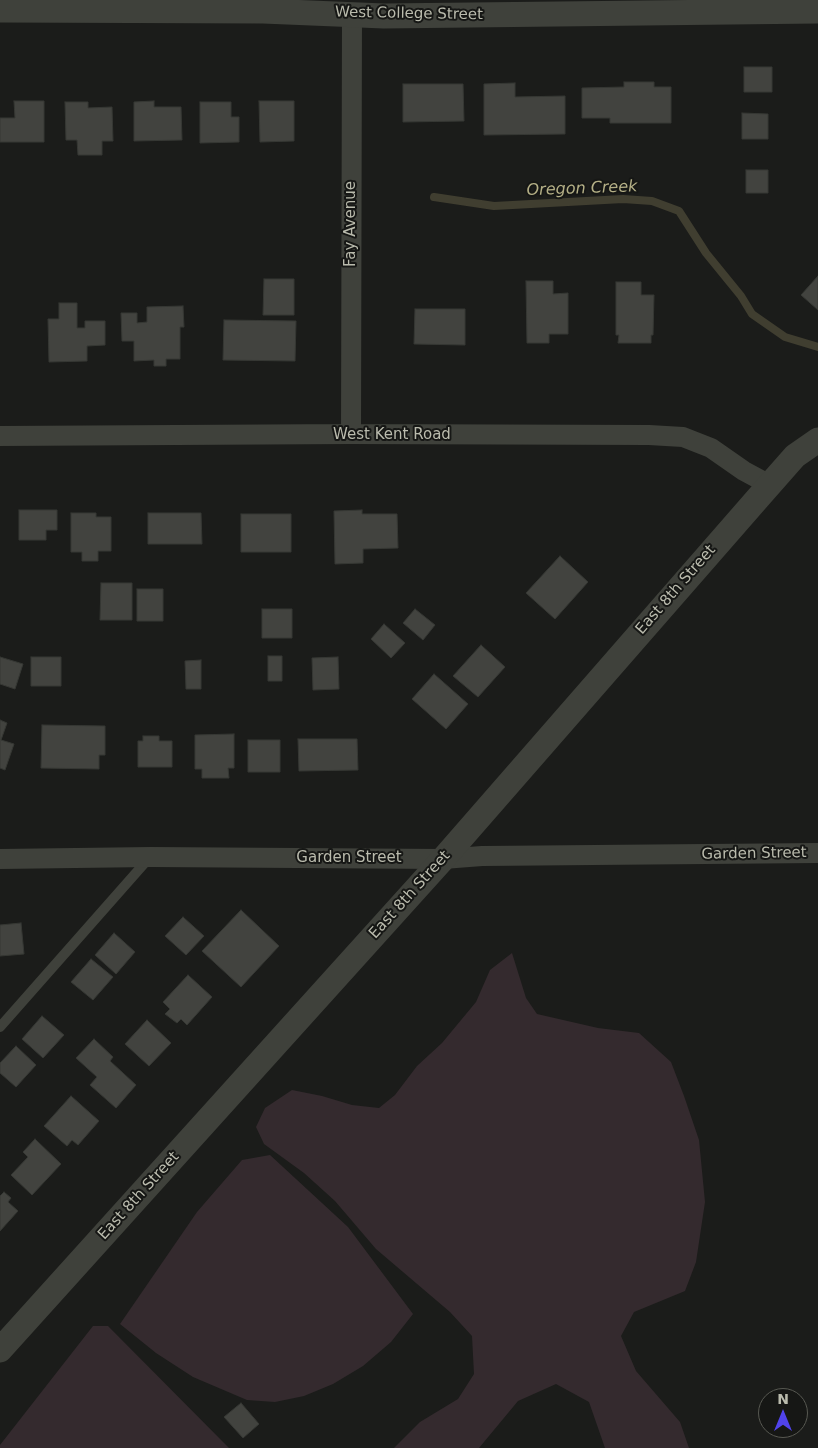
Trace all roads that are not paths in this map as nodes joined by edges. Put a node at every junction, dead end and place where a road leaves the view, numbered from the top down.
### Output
1 (263, 6) edge
2 (602, 7) edge
3 (0, 10) edge
4 (818, 11) edge
5 (352, 14) junction
6 (351, 434) junction
7 (0, 436) edge
8 (818, 440) edge
9 (770, 485) junction
10 (818, 853) edge
11 (150, 857) junction
12 (0, 859) edge
13 (443, 859) junction
14 (0, 1027) edge
15 (0, 1350) edge

1 - 3 street, West College Street
1 - 5 street, West College Street
2 - 4 street, West College Street
2 - 5 street, West College Street
5 - 6 street, Fay Avenue
6 - 7 street, West Kent Road
6 - 9 street, West Kent Road
8 - 9 street, East 8th Street
9 - 13 street, East 8th Street
10 - 13 street, Garden Street
11 - 12 street, Garden Street
11 - 13 street, Garden Street
11 - 14 lane
13 - 15 street, East 8th Street

